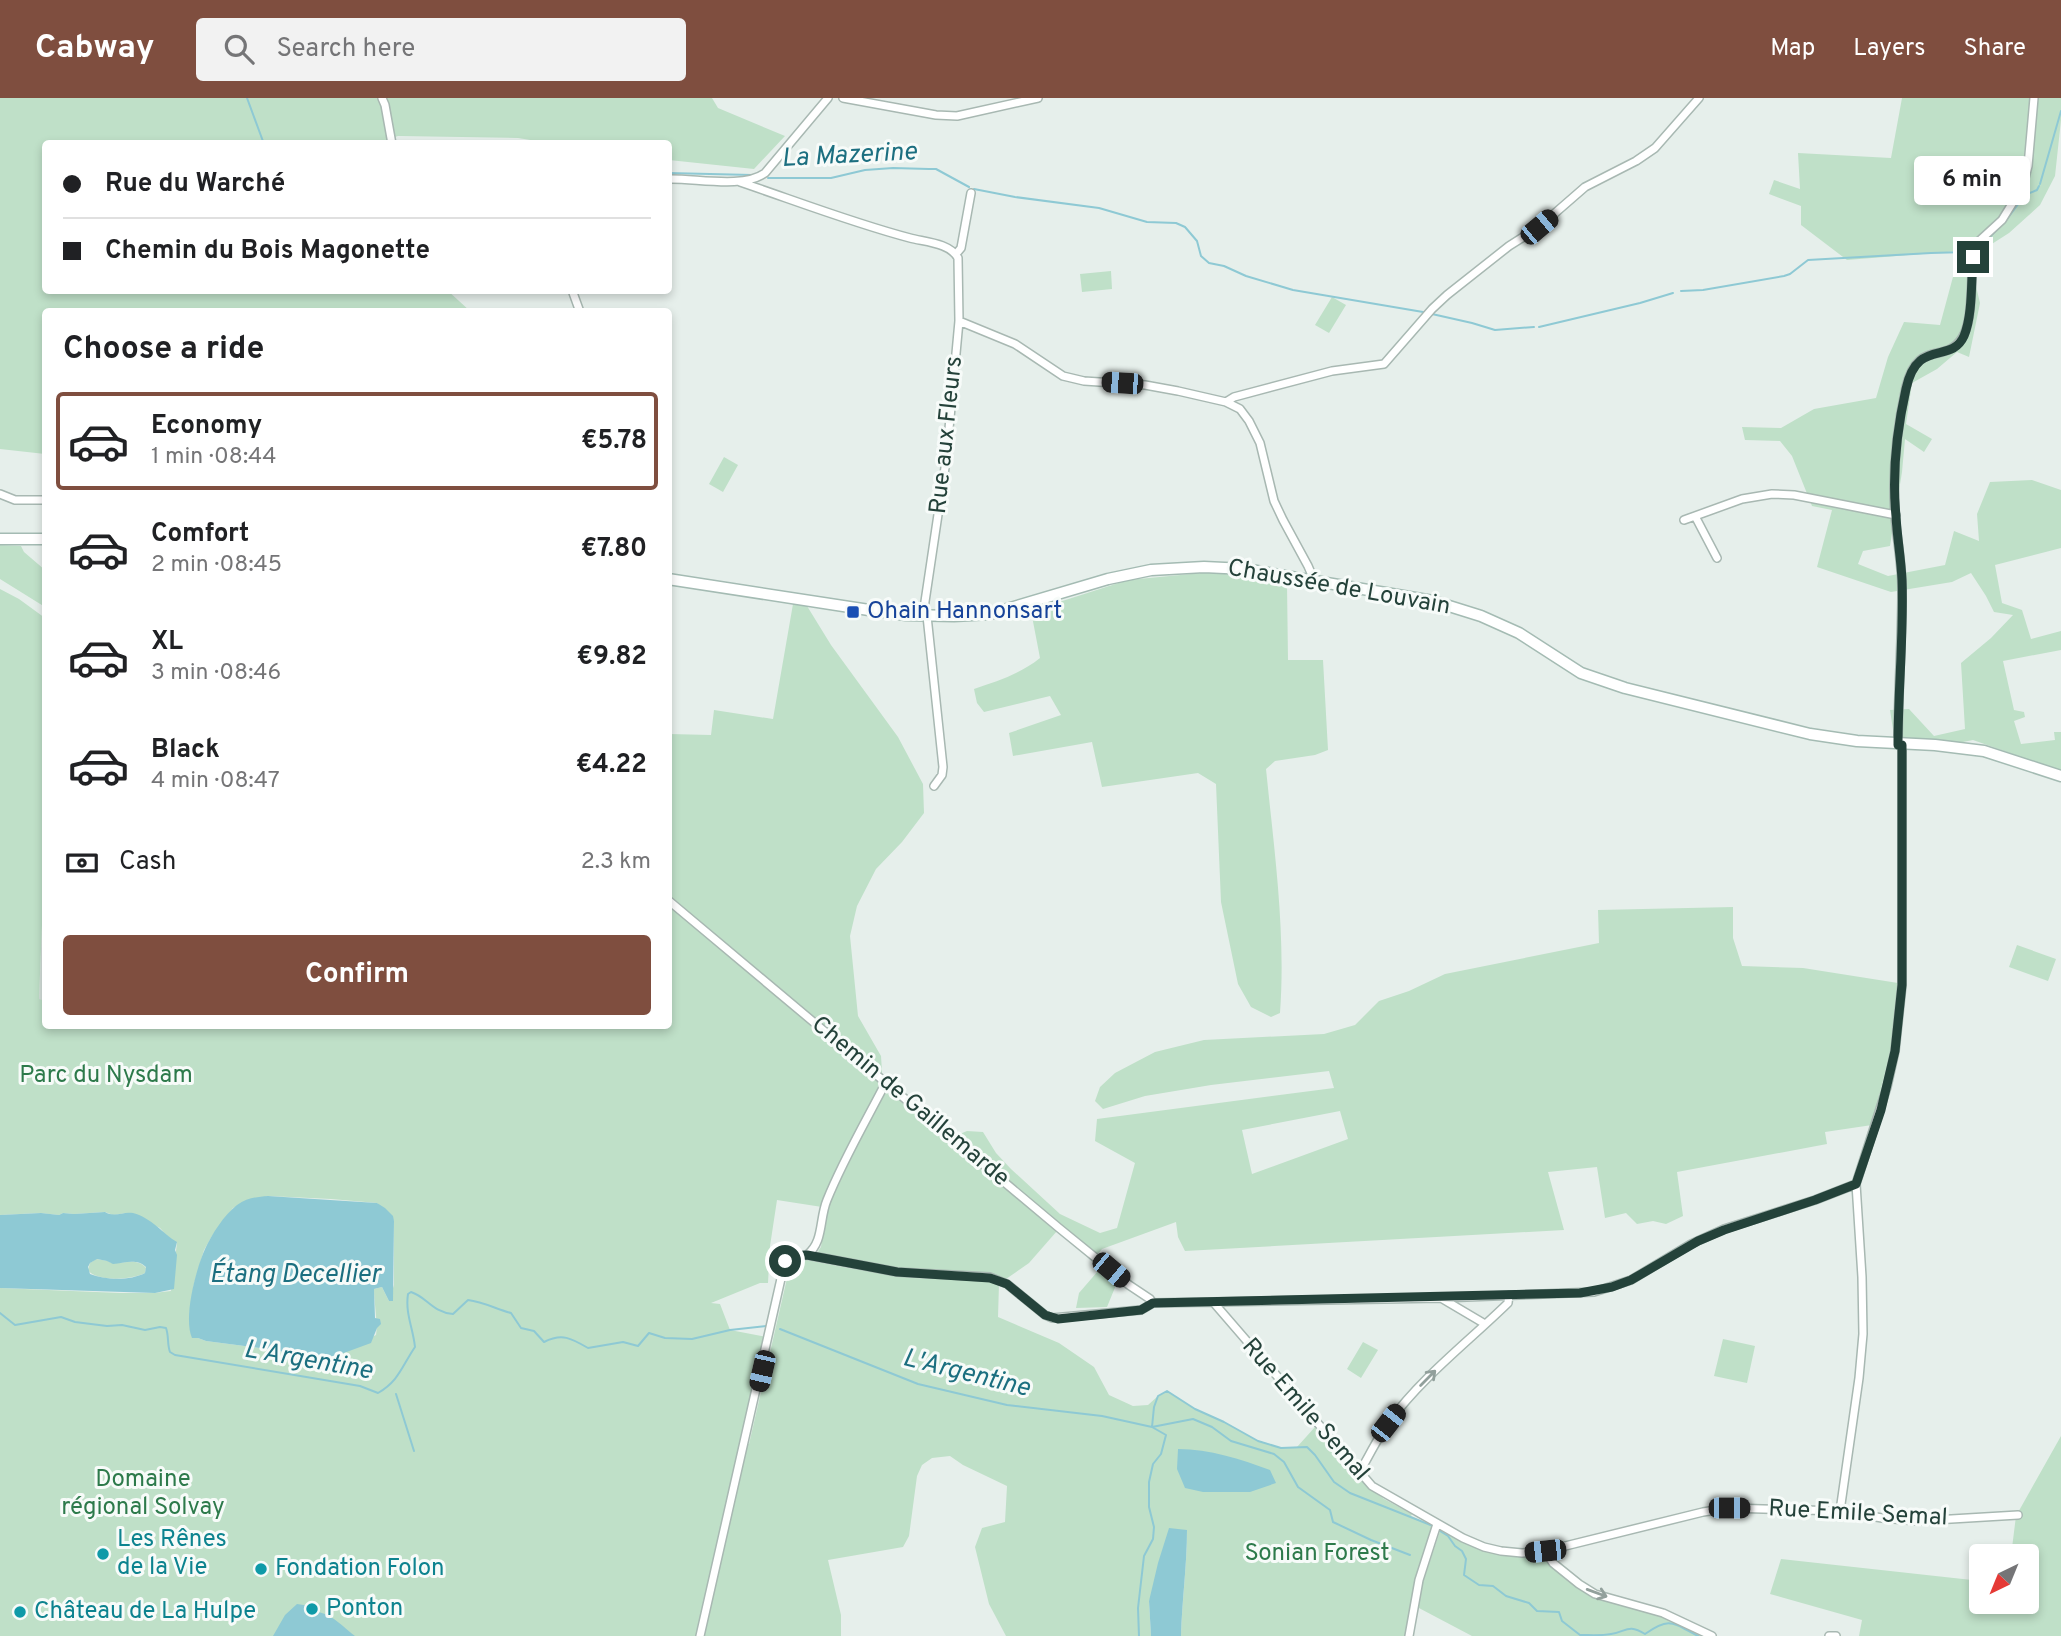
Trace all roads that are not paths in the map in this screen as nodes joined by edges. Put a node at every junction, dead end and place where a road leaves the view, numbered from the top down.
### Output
1 (382, 98) edge
2 (828, 98) edge
3 (843, 98) edge
4 (1038, 98) edge
5 (1699, 98) edge
6 (2034, 98) edge
7 (391, 140) edge
8 (672, 179) edge
9 (740, 181) junction
10 (971, 192) dead end
11 (956, 254) junction
12 (959, 321) junction
13 (1226, 402) junction
14 (0, 494) edge
15 (42, 500) edge
16 (1895, 515) junction
17 (1695, 516) junction
18 (1684, 520) dead end
19 (0, 538) edge
20 (42, 539) edge
21 (1717, 558) dead end
22 (672, 580) edge
23 (1311, 580) junction
24 (925, 615) junction
25 (1900, 745) junction
26 (2061, 776) edge
27 (934, 786) dead end
28 (672, 903) edge
29 (886, 1082) junction
30 (1856, 1184) junction
31 (803, 1255) junction
32 (1509, 1295) junction
33 (1441, 1298) junction
34 (1153, 1303) junction
35 (1214, 1303) junction
36 (1485, 1324) junction
37 (1359, 1473) junction
38 (1840, 1511) junction
39 (2018, 1514) dead end
40 (1437, 1524) junction
41 (1545, 1551) junction
42 (700, 1636) edge
43 (1409, 1636) edge
44 (1712, 1636) edge
45 (1829, 1636) edge
46 (1836, 1636) edge

1 - 7 street
2 - 9 street
3 - 4 street
5 - 13 street
6 - 16 street
8 - 9 street
9 - 11 street
10 - 11 street, Rue aux Fleurs
11 - 12 street, Rue aux Fleurs
12 - 13 street
12 - 24 street, Rue aux Fleurs
13 - 23 street
14 - 15 street
16 - 17 street
16 - 25 street
17 - 18 street
17 - 21 street
19 - 20 main road
22 - 24 main road, Chaussée de Louvain
23 - 24 main road, Chaussée de Louvain
23 - 25 main road, Chaussée de Louvain
24 - 27 street, Rue aux Fleurs
25 - 26 main road, Chaussée de Louvain
25 - 30 street
28 - 29 street, Chemin de Gaillemarde
29 - 31 street
29 - 34 street, Chemin de Gaillemarde
30 - 32 street
30 - 38 street
31 - 34 street
31 - 42 street
32 - 33 street
32 - 36 street
33 - 35 street
33 - 36 street
34 - 35 street
35 - 37 street, Rue Emile Semal
37 -> 36 street
37 - 40 street, Rue Emile Semal
38 - 39 street, Rue Emile Semal
38 - 41 street, Rue Emile Semal
40 - 41 street, Rue Emile Semal
40 - 43 street
41 -> 44 street
45 - 46 street

